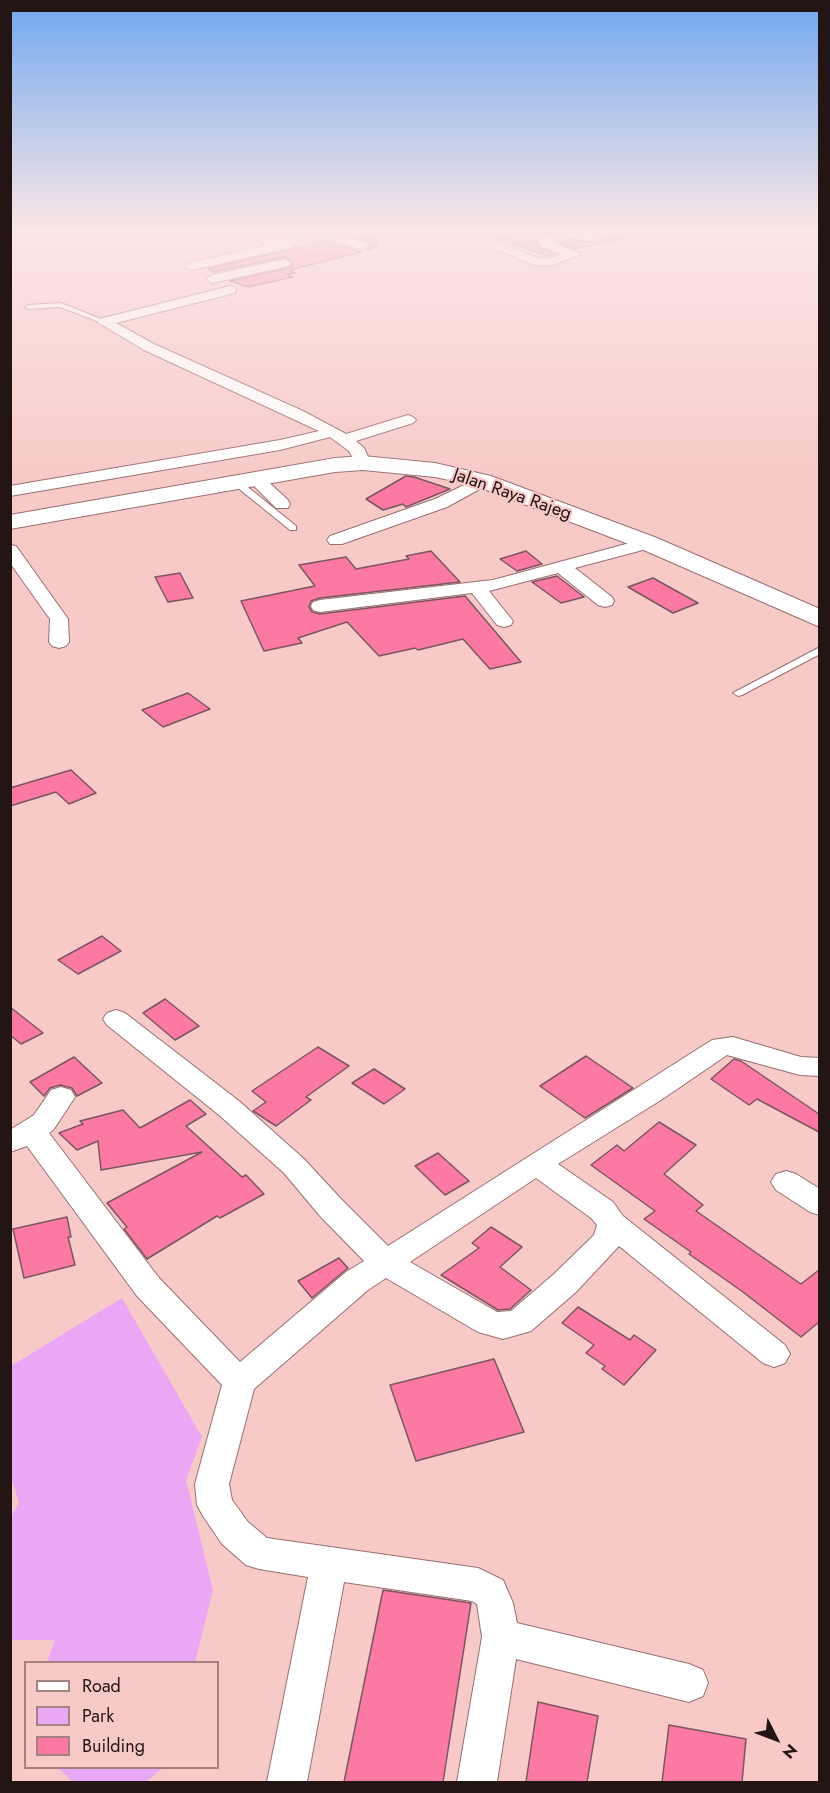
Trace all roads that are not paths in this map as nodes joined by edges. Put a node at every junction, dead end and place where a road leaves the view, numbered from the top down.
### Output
1 (83, 314) edge
2 (136, 314) edge
3 (104, 322) junction
4 (408, 420) dead end
5 (339, 435) junction
6 (363, 463) junction
7 (246, 480) junction
8 (483, 481) junction
9 (10, 491) edge
10 (282, 504) dead end
11 (10, 522) edge
12 (293, 528) dead end
13 (336, 540) dead end
14 (648, 543) junction
15 (10, 550) edge
16 (563, 568) junction
17 (477, 588) junction
18 (605, 601) dead end
19 (320, 606) dead end
20 (815, 613) edge
21 (504, 621) dead end
22 (59, 642) dead end
23 (819, 650) edge
24 (738, 693) dead end
25 (116, 1019) dead end
26 (819, 1067) edge
27 (61, 1097) dead end
28 (21, 1136) edge
29 (536, 1164) junction
30 (786, 1182) dead end
31 (819, 1204) edge
32 (612, 1224) junction
33 (385, 1262) junction
34 (774, 1354) dead end
35 (239, 1382) junction
36 (329, 1564) junction
37 (501, 1637) junction
38 (689, 1683) dead end
39 (287, 1782) edge
40 (477, 1782) edge

1 - 3 lane
2 - 3 street
3 - 5 street
4 - 5 street
5 - 6 street
5 - 9 street
6 - 7 main road, Jalan Raya Rajeg
6 - 8 main road, Jalan Raya Rajeg
7 - 10 street
7 - 11 main road, Jalan Raya Rajeg
7 - 12 lane
8 - 13 street
8 - 14 main road, Jalan Raya Rajeg
14 - 16 street
14 - 20 main road, Jalan Raya Rajeg
15 - 22 street
16 - 17 street
16 - 18 street
17 - 19 street
17 - 21 street
23 - 24 lane
25 - 33 street
26 - 29 street
27 - 28 street
28 - 35 street
29 - 32 street
29 - 33 street
30 - 31 street
32 - 33 street
32 - 34 street
33 - 35 street
35 - 36 street
36 - 37 street
36 - 39 street
37 - 38 street
37 - 40 street

